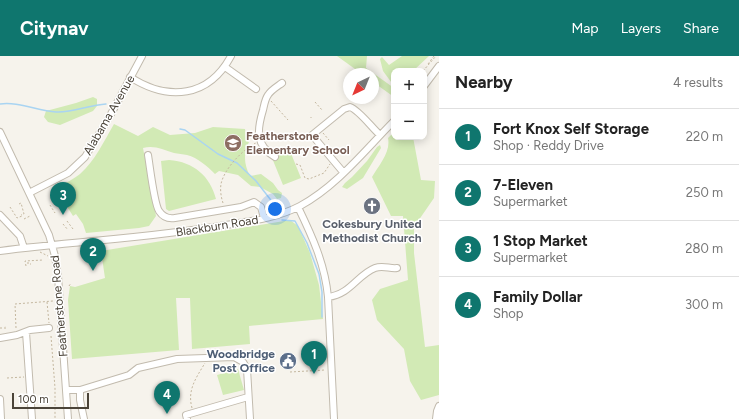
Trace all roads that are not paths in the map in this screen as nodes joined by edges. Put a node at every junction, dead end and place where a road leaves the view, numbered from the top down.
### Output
1 (142, 56) edge
2 (231, 56) edge
3 (439, 66) edge
4 (225, 67) junction
5 (130, 77) junction
6 (427, 82) edge
7 (282, 83) dead end
8 (256, 89) dead end
9 (391, 124) edge
10 (0, 132) edge
11 (380, 135) junction
12 (148, 156) dead end
13 (275, 157) dead end
14 (343, 172) junction
15 (29, 193) junction
16 (298, 207) junction
17 (0, 215) edge
18 (264, 218) junction
19 (52, 244) junction
20 (24, 248) junction
21 (0, 251) edge
22 (397, 268) dead end
23 (328, 297) junction
24 (49, 328) road end
25 (26, 332) junction
26 (0, 338) edge
27 (66, 390) junction
28 (80, 390) junction
29 (248, 397) junction
30 (0, 400) edge
31 (439, 406) edge
32 (1, 419) edge
33 (32, 419) edge
34 (68, 419) edge
35 (84, 419) edge
36 (187, 419) edge
37 (250, 419) edge
38 (334, 419) edge
39 (436, 419) edge

1 - 5 street, Alabama Avenue
2 - 4 street
3 - 6 street
4 - 5 street
4 - 8 street
5 - 15 street, Alabama Avenue
7 - 13 street
9 - 11 street, Blackburn Road
10 - 15 street, Featherstone Road
11 - 14 street, Blackburn Road
11 - 14 street
12 - 18 street
14 - 16 street, Blackburn Road
15 - 19 street, Featherstone Road
16 - 18 street, Blackburn Road
16 - 23 street
17 - 20 street
18 - 19 street, Blackburn Road
19 - 20 street, Blackburn Road
19 - 27 street, Featherstone Road
20 - 21 street, Blackburn Road
22 - 23 street
23 - 38 street
24 - 25 street
25 - 26 street
25 - 33 street
27 - 28 street
27 - 34 street, Featherstone Road
28 - 29 street
28 - 35 street
29 - 36 street
29 - 37 street
30 - 32 street
31 - 39 street

